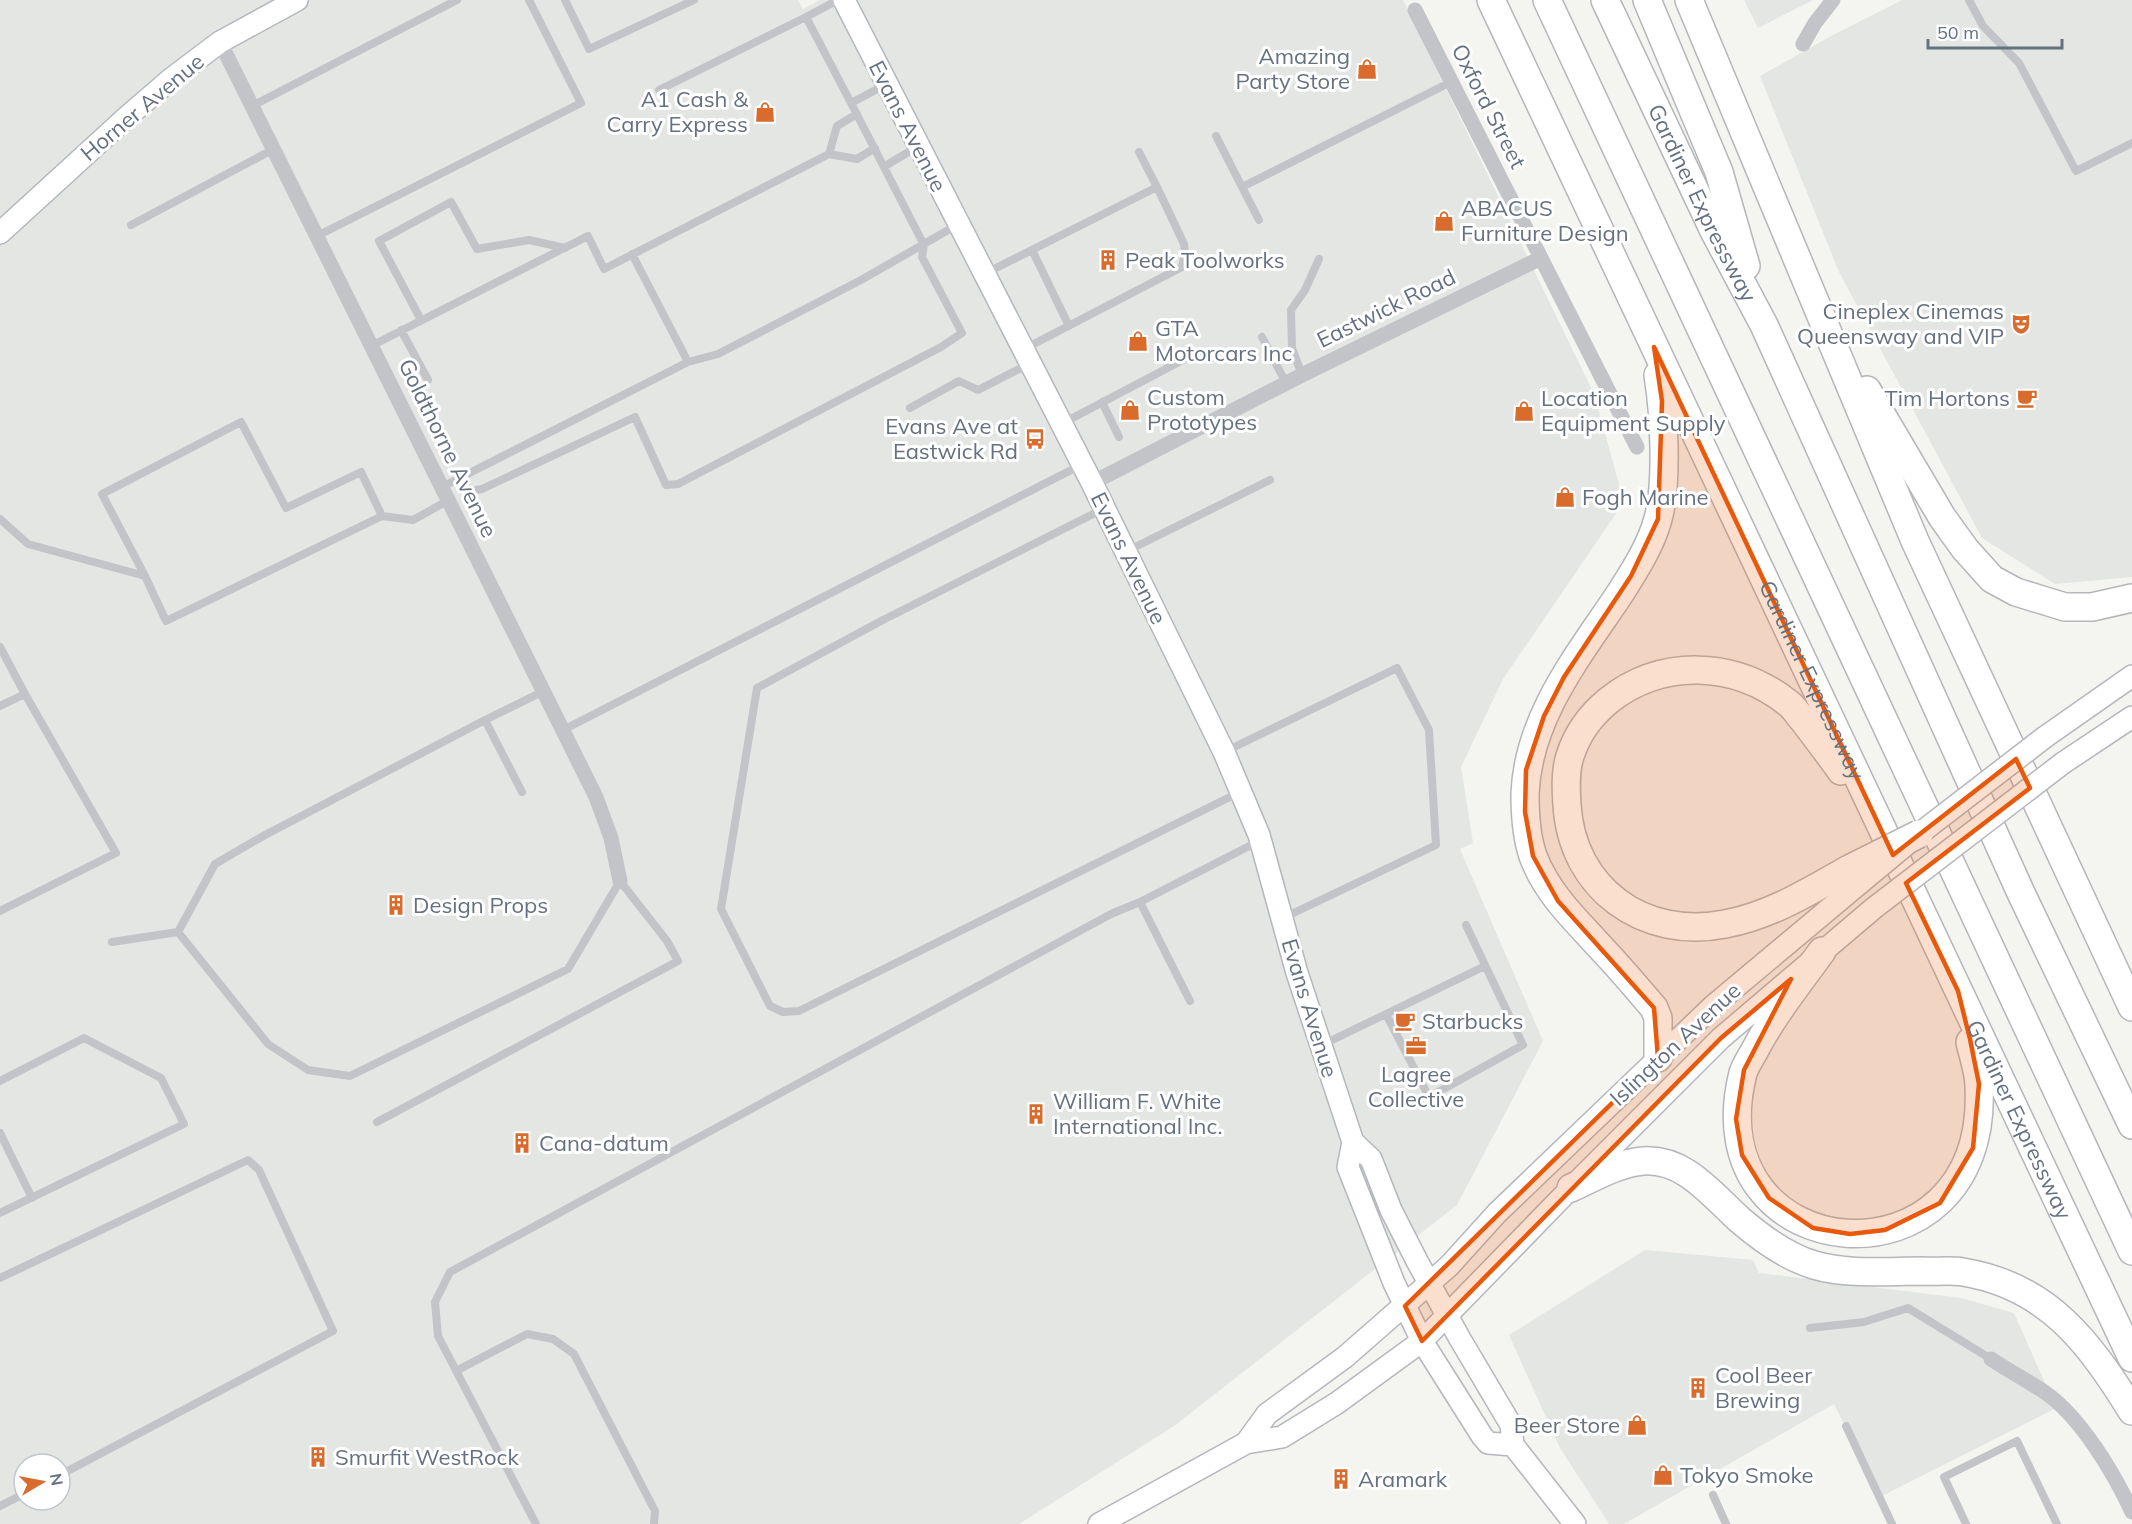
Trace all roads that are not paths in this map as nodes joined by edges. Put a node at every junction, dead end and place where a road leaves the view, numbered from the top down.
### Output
1 (297, 0) edge
2 (457, 0) edge
3 (529, 0) edge
4 (565, 0) edge
5 (694, 0) edge
6 (838, 0) edge
7 (844, 0) edge
8 (1491, 0) edge
9 (1547, 0) edge
10 (1605, 0) edge
11 (1647, 0) edge
12 (1689, 0) edge
13 (1698, 0) edge
14 (1833, 0) edge
15 (1969, 0) edge
16 (1415, 10) dead end
17 (806, 17) junction
18 (1703, 32) junction
19 (220, 42) junction
20 (1803, 44) dead end
21 (1451, 81) junction
22 (887, 84) junction
23 (659, 90) dead end
24 (851, 103) junction
25 (252, 106) junction
26 (857, 114) junction
27 (1216, 136) dead end
28 (2132, 143) edge
29 (919, 146) junction
30 (875, 148) junction
31 (274, 149) junction
32 (1139, 152) dead end
33 (829, 154) junction
34 (885, 166) junction
35 (1157, 187) junction
36 (1242, 187) junction
37 (1258, 220) dead end
38 (959, 224) junction
39 (131, 225) dead end
40 (0, 233) edge
41 (317, 236) junction
42 (924, 245) junction
43 (565, 248) junction
44 (1032, 250) junction
45 (633, 254) junction
46 (1541, 258) junction
47 (1319, 259) dead end
48 (984, 274) junction
49 (421, 320) junction
50 (1824, 321) junction
51 (1764, 325) junction
52 (1069, 326) junction
53 (400, 330) junction
54 (1262, 337) dead end
55 (373, 345) junction
56 (1654, 347) junction
57 (1200, 351) dead end
58 (1027, 357) junction
59 (688, 362) junction
60 (1302, 375) junction
61 (428, 380) dead end
62 (1286, 383) junction
63 (1102, 402) junction
64 (910, 408) dead end
65 (1061, 423) junction
66 (1119, 437) dead end
67 (1637, 447) dead end
68 (1087, 474) junction
69 (459, 477) junction
70 (1270, 480) dead end
71 (445, 493) junction
72 (1104, 508) junction
73 (382, 516) junction
74 (0, 519) edge
75 (1126, 552) junction
76 (145, 576) junction
77 (2132, 598) edge
78 (0, 647) edge
79 (2132, 676) edge
80 (544, 691) junction
81 (26, 694) junction
82 (0, 706) edge
83 (2132, 717) edge
84 (485, 720) junction
85 (563, 730) junction
86 (1224, 752) junction
87 (522, 792) dead end
88 (1241, 792) junction
89 (1880, 827) junction
90 (1919, 834) joint
91 (1260, 841) junction
92 (1854, 876) junction
93 (620, 881) junction
94 (1140, 902) junction
95 (0, 911) edge
96 (1282, 919) junction
97 (1466, 925) dead end
98 (178, 932) junction
99 (112, 942) dead end
100 (1822, 951) junction
101 (1485, 966) junction
102 (1958, 991) junction
103 (1190, 1001) dead end
104 (2132, 1007) edge
105 (1386, 1014) junction
106 (1321, 1046) junction
107 (1658, 1058) junction
108 (0, 1081) edge
109 (377, 1122) dead end
110 (2132, 1125) edge
111 (0, 1133) edge
112 (1353, 1142) junction
113 (1571, 1188) junction
114 (32, 1198) junction
115 (0, 1213) edge
116 (2132, 1251) edge
117 (0, 1278) edge
118 (1429, 1284) junction
119 (1405, 1306) junction
120 (1447, 1315) junction
121 (1809, 1328) dead end
122 (1422, 1341) junction
123 (2132, 1358) edge
124 (1990, 1359) joint
125 (456, 1371) junction
126 (2132, 1411) edge
127 (1846, 1426) dead end
128 (1246, 1443) junction
129 (1513, 1445) junction
130 (72, 1469) edge
131 (1713, 1495) dead end
132 (2132, 1512) edge
133 (536, 1524) edge
134 (654, 1524) edge
135 (1099, 1524) edge
136 (1575, 1524) edge
137 (1726, 1524) edge
138 (1893, 1524) edge
139 (1966, 1524) edge
140 (2057, 1524) edge

1 - 19 main road, Horner Avenue
2 - 25 lane
3 - 41 lane
4 - 5 lane
6 - 17 lane
7 - 22 main road, Evans Avenue
8 - 56 highway, Gardiner Expressway
9 - 116 highway
10 - 51 highway, Gardiner Expressway
11 - 51 highway
12 - 18 highway
13 - 18 highway
14 - 20 street
15 - 28 lane
16 - 21 street, Oxford Street
17 - 23 lane
17 - 24 lane
18 - 50 highway
19 - 25 street, Goldthorne Avenue
19 - 40 main road, Horner Avenue
21 - 36 lane
21 - 46 street, Oxford Street
22 - 24 lane
22 - 29 main road, Evans Avenue
24 - 26 lane
25 - 31 street, Goldthorne Avenue
26 - 30 lane
26 - 33 lane
27 - 36 lane
29 - 34 lane
29 - 38 main road, Evans Avenue
30 - 33 lane
30 - 34 lane
31 - 39 lane
31 - 41 street, Goldthorne Avenue
32 - 35 lane
33 - 45 lane
34 - 42 lane
35 - 44 lane
35 - 52 lane
36 - 37 lane
38 - 42 lane
38 - 48 main road, Evans Avenue
41 - 55 street, Goldthorne Avenue
42 - 59 lane
42 - 69 lane
43 - 45 lane
43 - 49 lane
43 - 49 lane
44 - 48 lane
44 - 52 lane
45 - 59 lane
46 - 60 street, Eastwick Road
46 - 67 street, Oxford Street
47 - 60 lane
48 - 58 main road, Evans Avenue
49 - 53 lane
50 - 77 highway
50 - 104 highway
51 - 110 highway, Gardiner Expressway
52 - 58 lane
53 - 55 lane
53 - 61 lane
54 - 62 lane
55 - 71 street, Goldthorne Avenue
56 - 89 highway, Gardiner Expressway
56 - 107 highway
57 - 63 lane
58 - 64 lane
58 - 65 main road, Evans Avenue
59 - 69 lane
60 - 62 street, Eastwick Road
62 - 68 street, Eastwick Road
63 - 65 lane
63 - 66 lane
65 - 68 main road, Evans Avenue
68 - 72 main road, Evans Avenue
68 - 85 lane
69 - 71 lane
70 - 75 lane
71 - 73 lane
71 - 80 street, Goldthorne Avenue
72 - 75 main road, Evans Avenue
72 - 88 lane
73 - 76 lane
73 - 76 lane
74 - 76 lane
75 - 86 main road, Evans Avenue
78 - 81 lane
79 - 90 main road, bridge
80 - 84 lane
80 - 85 street, Goldthorne Avenue
81 - 82 lane
81 - 95 lane
83 - 100 main road, Islington Avenue, bridge
84 - 87 lane
84 - 98 lane
85 - 93 street, Goldthorne Avenue
86 - 88 main road, Evans Avenue
86 - 96 lane
88 - 91 main road, Evans Avenue
89 - 92 highway
89 - 102 highway, Gardiner Expressway
90 - 92 highway, bridge
91 - 94 lane
91 - 96 main road, Evans Avenue
92 - 107 main road, Islington Avenue
93 - 98 lane
93 - 109 lane
94 - 103 lane
94 - 125 lane
96 - 106 main road, Evans Avenue
97 - 101 lane
98 - 99 lane
100 - 102 highway
100 - 113 main road, Islington Avenue
101 - 105 lane
101 - 105 lane
102 - 123 highway, Gardiner Expressway
105 - 106 lane
106 - 112 main road, Evans Avenue
107 - 118 main road, Islington Avenue
108 - 114 lane
111 - 114 lane
112 - 118 main road, Evans Avenue
112 - 119 main road, Evans Avenue
113 - 120 main road, Islington Avenue
113 - 126 highway
114 - 115 lane
117 - 130 lane
118 - 119 main road, Islington Avenue
118 - 120 main road, Evans Avenue
119 - 122 main road, Evans Avenue
119 - 128 main road, Islington Avenue
120 - 122 main road, Islington Avenue
120 - 129 main road, Evans Avenue
121 - 124 lane
122 - 128 main road, Islington Avenue
122 - 129 main road, Evans Avenue
124 - 132 street
125 - 133 lane
125 - 134 lane
127 - 138 lane
128 - 135 main road, Islington Avenue
129 - 136 main road, Evans Avenue
131 - 137 lane
139 - 140 lane

